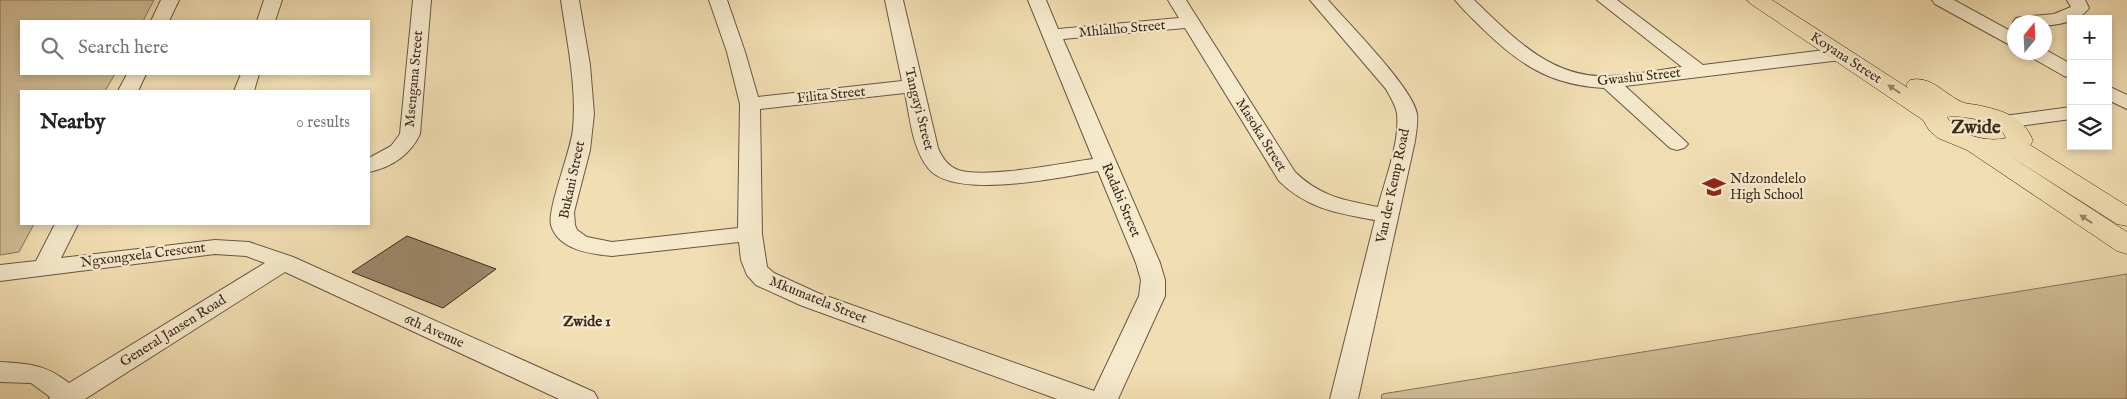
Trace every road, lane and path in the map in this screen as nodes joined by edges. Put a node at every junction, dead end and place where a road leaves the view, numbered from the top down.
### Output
1 (170, 0) edge
2 (273, 0) edge
3 (422, 0) edge
4 (570, 0) edge
5 (718, 0) edge
6 (894, 0) edge
7 (1037, 0) edge
8 (1177, 0) edge
9 (1319, 0) edge
10 (1464, 0) edge
11 (1606, 0) edge
12 (1758, 0) edge
13 (1784, 0) edge
14 (1941, 0) edge
15 (2076, 0) edge
16 (2052, 18) edge
17 (160, 20) edge
18 (266, 20) edge
19 (1191, 22) junction
20 (2007, 24) edge
21 (1990, 26) junction
22 (1052, 35) junction
23 (2007, 36) edge
24 (1842, 54) junction
25 (2050, 60) edge
26 (2067, 70) edge
27 (1699, 71) junction
28 (136, 75) edge
29 (250, 75) edge
30 (1609, 82) junction
31 (912, 86) junction
32 (128, 90) edge
33 (244, 90) edge
34 (2112, 95) edge
35 (750, 104) junction
36 (2127, 104) edge
37 (2112, 107) edge
38 (1945, 112) junction
39 (2067, 114) edge
40 (2004, 122) junction
41 (1677, 144) dead end
42 (1974, 144) junction
43 (2015, 146) junction
44 (1105, 164) junction
45 (370, 166) edge
46 (1387, 216) junction
47 (2127, 218) edge
48 (66, 225) edge
49 (750, 234) junction
50 (2127, 246) edge
51 (284, 262) junction
52 (45, 267) junction
53 (0, 273) edge
54 (0, 372) edge
55 (67, 398) edge
56 (584, 399) edge
57 (1086, 399) edge
58 (1104, 399) edge
59 (1344, 399) edge

1 - 17 street
2 - 18 street
3 - 45 street, Msengana Street
4 - 49 street, Bukani Street
5 - 35 street, Mkumatela Street
6 - 31 street, Tangayi Street
7 - 22 street, Radabi Street
8 - 19 street, Masoka Street
9 - 46 street, Van der Kemp Road
10 - 30 street, Gwashu Street
11 - 27 street
12 - 24 main road, Koyana Street
13 - 38 main road, Koyana Street
14 - 21 street
15 - 16 street
19 - 22 street, Mhlalho Street
19 - 46 street, Masoka Street
20 - 21 street
21 - 23 street
22 - 44 street, Radabi Street
24 - 27 street, Gwashu Street
38 -> 24 main road, Koyana Street
25 - 26 street
27 - 30 street, Gwashu Street
28 - 32 street
29 - 33 street
30 - 41 street
31 - 35 street, Filita Street
31 - 44 street, Tangayi Street
34 - 36 street
35 - 49 street, Mkumatela Street
36 - 37 street
38 - 40 main road, Koyana Street
38 - 42 main road, Koyana Street
39 - 40 street
40 - 43 main road, Koyana Street
42 - 43 main road, Koyana Street
50 -> 42 main road, Koyana Street
43 - 47 main road
44 - 58 street, Radabi Street
46 - 59 street, Van der Kemp Road
48 - 52 street
49 - 57 street, Mkumatela Street
51 - 52 street, Ngxongxela Crescent
51 - 55 street, General Jansen Road
51 - 56 street, 6th Avenue
52 - 53 street, Ngxongxela Crescent
54 - 55 street

